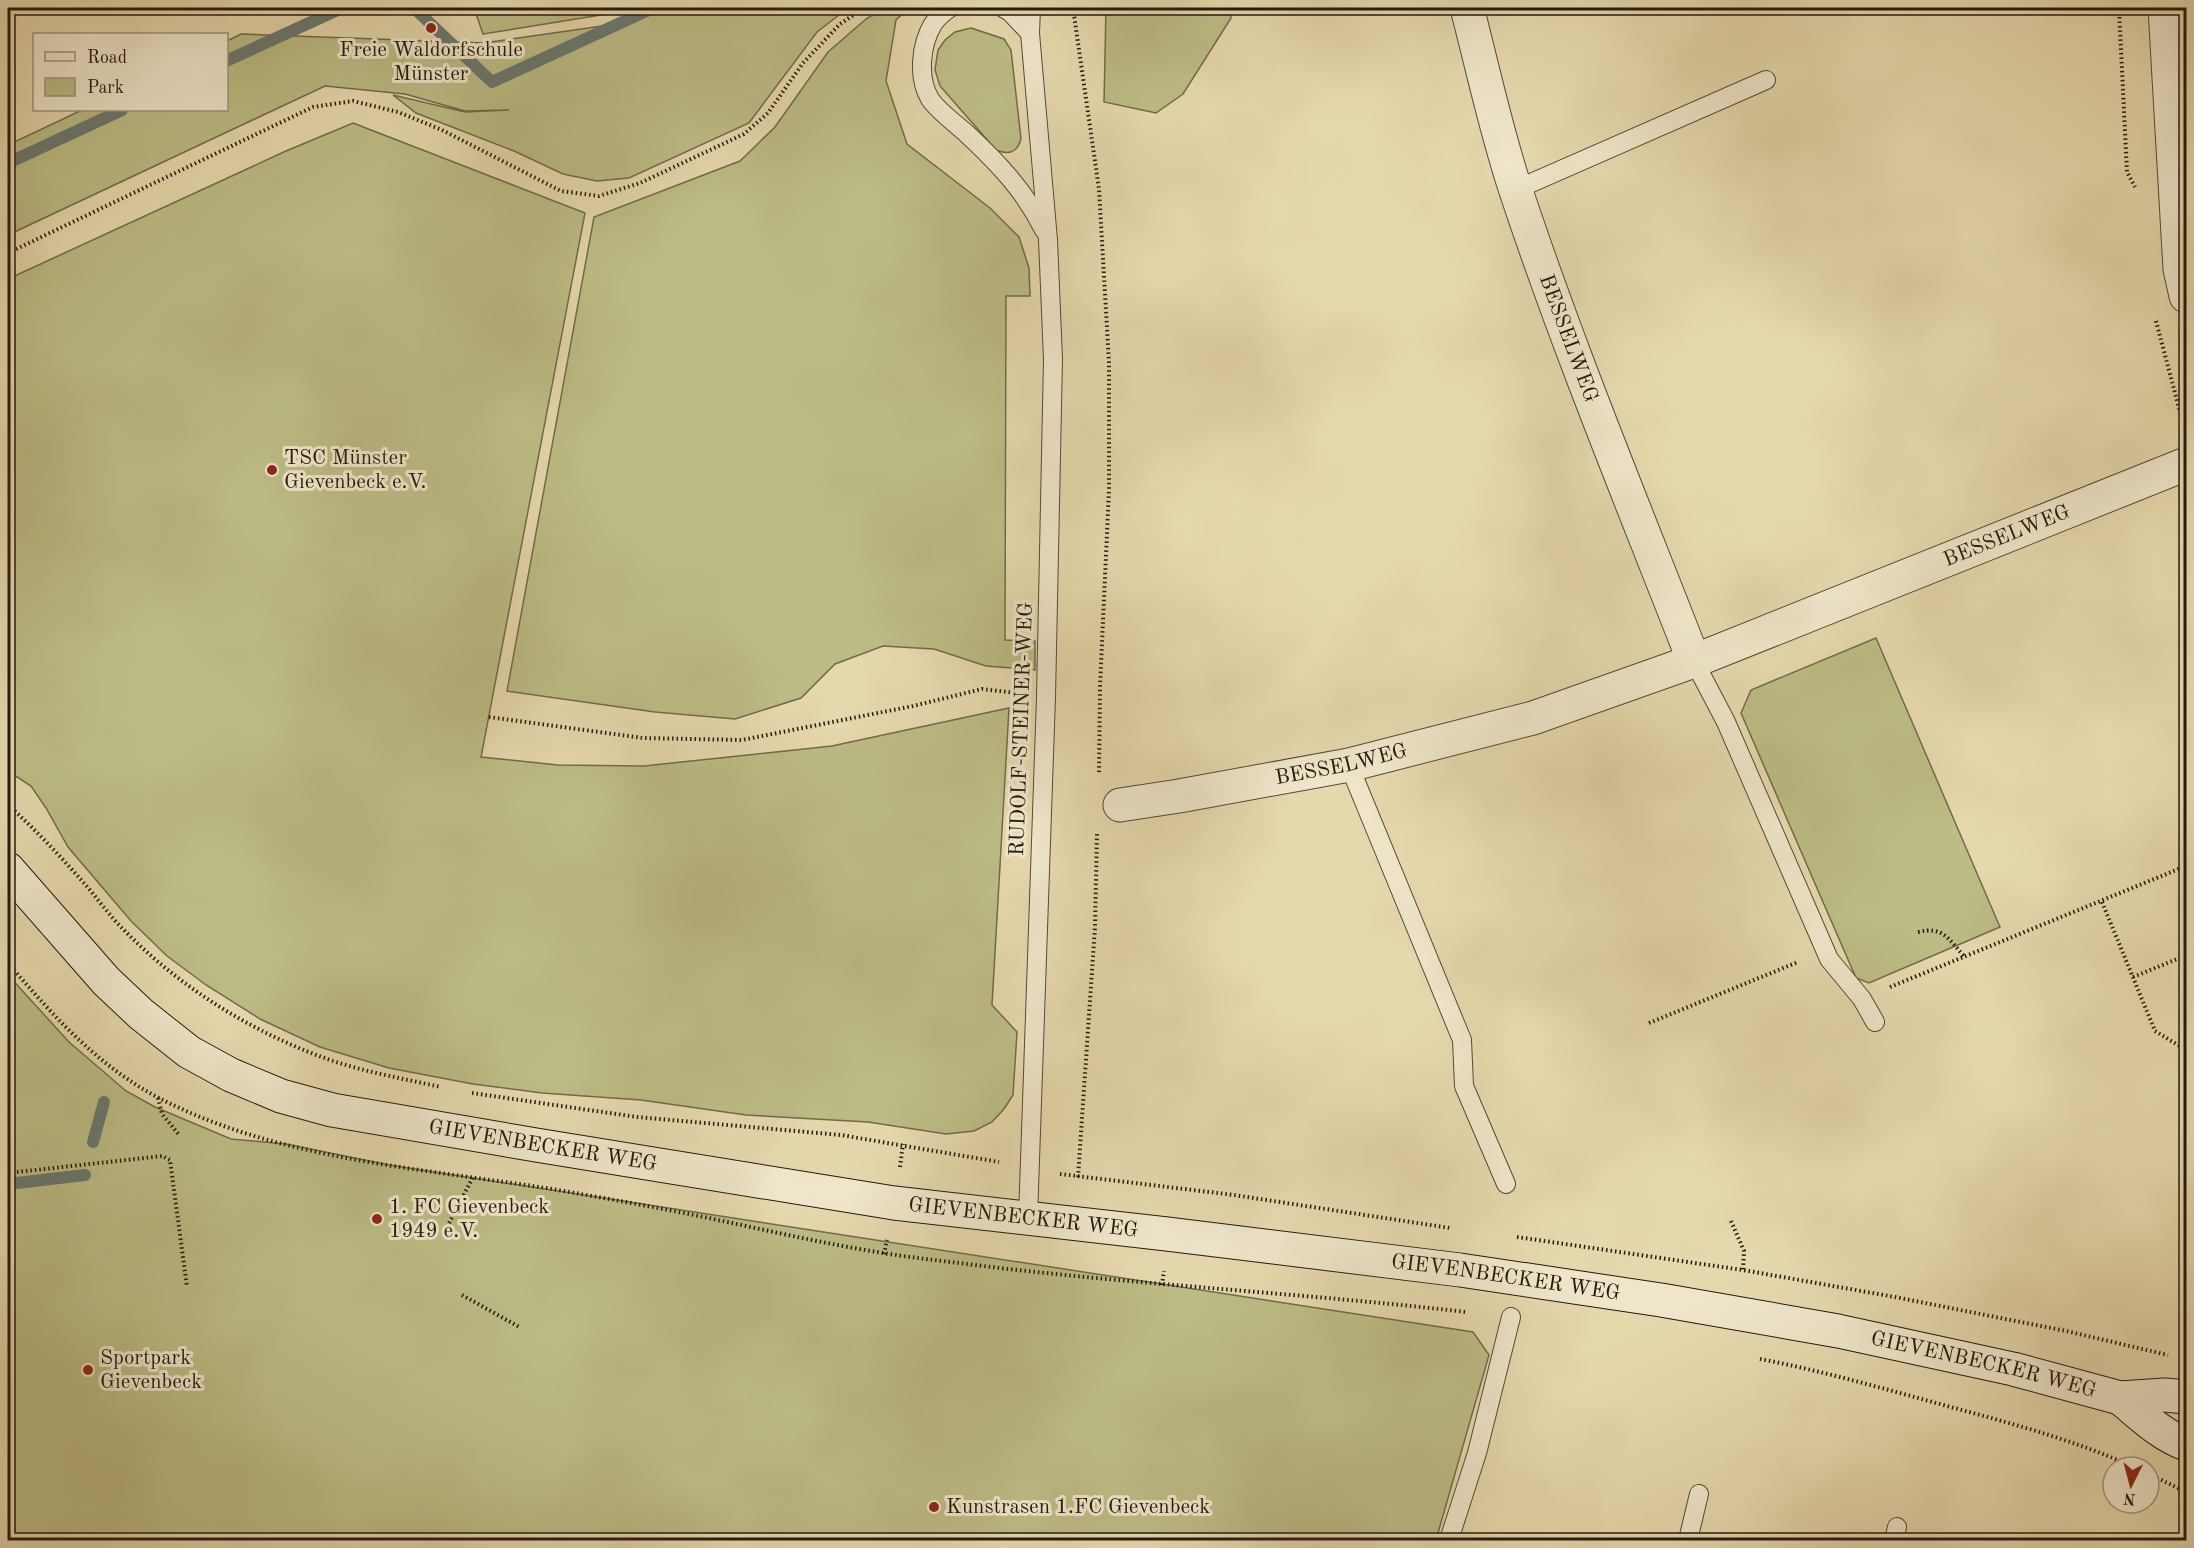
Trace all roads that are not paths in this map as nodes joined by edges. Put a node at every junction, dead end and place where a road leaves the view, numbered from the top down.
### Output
1 (950, 8) edge
2 (1003, 8) edge
3 (1031, 8) edge
4 (1467, 8) edge
5 (2165, 8) edge
6 (1030, 33) junction
7 (1766, 80) dead end
8 (1515, 190) junction
9 (1048, 240) junction
10 (2187, 296) edge
11 (2187, 464) edge
12 (1694, 661) junction
13 (1349, 765) junction
14 (1109, 815) road end
15 (8, 869) edge
16 (1875, 1022) dead end
17 (1506, 1184) dead end
18 (1028, 1218) junction
19 (1511, 1317) road end
20 (2187, 1397) edge
21 (2120, 1398) junction
22 (2187, 1444) edge
23 (1699, 1494) dead end
24 (1449, 1540) edge
25 (1688, 1540) edge

1 - 9 lane, RUDOLF-STEINER-WEG
2 - 6 lane
3 - 6 lane, RUDOLF-STEINER-WEG
4 - 8 main road, BESSELWEG
5 - 10 main road
6 - 9 lane, RUDOLF-STEINER-WEG
7 - 8 lane
8 - 12 main road, BESSELWEG
9 - 18 lane, RUDOLF-STEINER-WEG
11 - 12 main road, BESSELWEG
12 - 13 main road, BESSELWEG
12 - 16 lane
13 - 14 main road, BESSELWEG
13 - 17 lane
15 - 18 main road, GIEVENBECKER WEG
18 - 21 main road, GIEVENBECKER WEG
19 - 24 lane
20 - 21 main road, GIEVENBECKER WEG
21 - 22 main road, GIEVENBECKER WEG
23 - 25 lane

